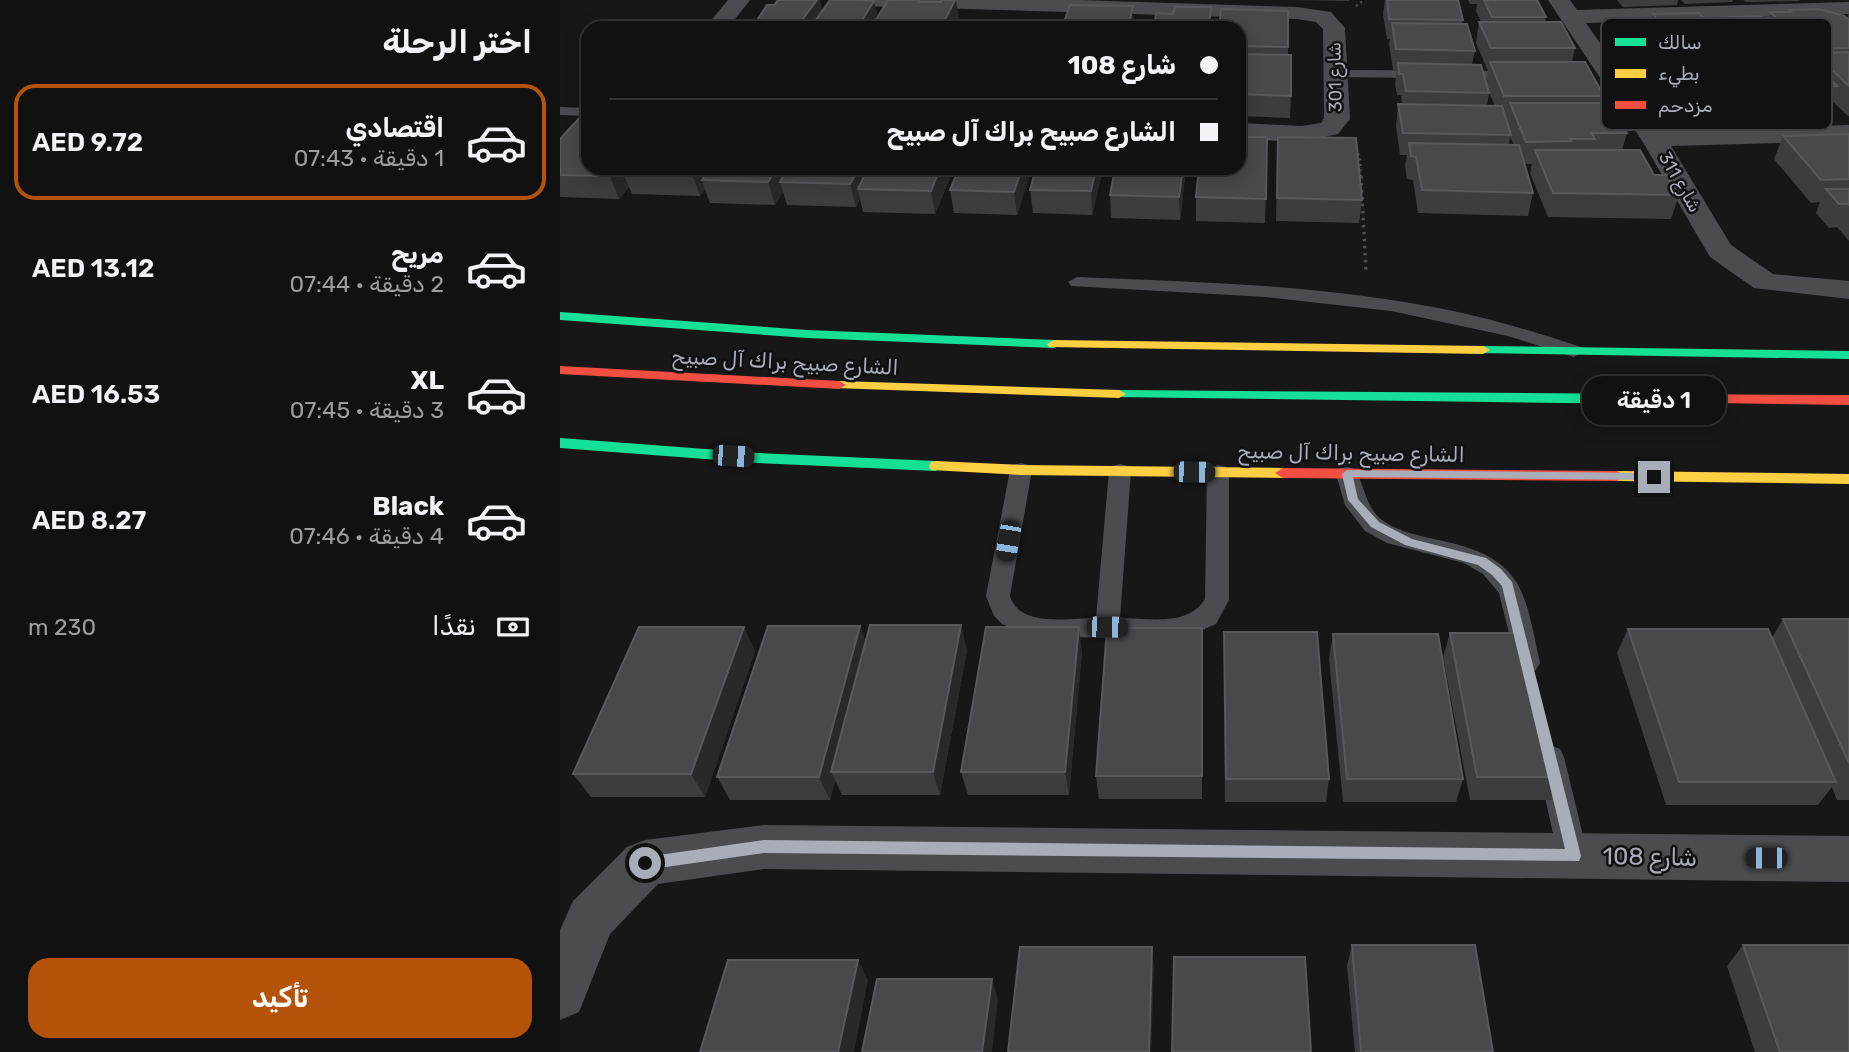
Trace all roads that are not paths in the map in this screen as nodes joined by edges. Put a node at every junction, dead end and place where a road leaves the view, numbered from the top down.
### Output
1 (739, 0) edge
2 (864, 0) edge
3 (1849, 8) edge
4 (1565, 9) edge
5 (722, 21) edge
6 (1601, 71) edge
7 (1336, 74) junction
8 (1528, 75) edge
9 (560, 111) edge
10 (581, 112) edge
11 (1647, 130) edge
12 (1246, 131) edge
13 (1849, 133) edge
14 (1654, 139) junction
15 (1077, 282) dead end
16 (1849, 290) edge
17 (560, 316) edge
18 (1574, 351) junction
19 (1849, 355) edge
20 (560, 370) edge
21 (1809, 400) junction
22 (1849, 400) edge
23 (1737, 416) dead end
24 (560, 443) edge
25 (1021, 470) junction
26 (1120, 471) junction
27 (1218, 472) junction
28 (1347, 474) junction
29 (1849, 478) edge
30 (1107, 627) junction
31 (1531, 681) edge
32 (1544, 735) edge
33 (1573, 856) junction
34 (1849, 859) edge
35 (560, 993) edge

1 - 5 street
2 - 7 street, شارع 301
3 - 4 street
4 - 6 street, شارع 311
7 - 8 lane
7 - 12 street, شارع 301
9 - 10 lane
11 - 14 street, شارع 311
13 - 14 street
14 - 16 street, شارع 311
15 - 18 lane
17 - 18 main road
18 - 19 main road
20 - 21 main road, الشارع صبيح براك آل صبيح
21 - 22 main road, الشارع صبيح براك آل صبيح
21 - 23 main road
24 - 25 main road, الشارع صبيح براك آل صبيح
25 - 26 main road, الشارع صبيح براك آل صبيح
25 - 30 lane
26 - 27 main road, الشارع صبيح براك آل صبيح
26 - 30 lane
27 - 28 main road, الشارع صبيح براك آل صبيح
27 - 30 lane
28 - 29 main road, الشارع صبيح براك آل صبيح
28 - 31 lane
32 - 33 lane
33 - 34 street, شارع 108
33 - 35 street, شارع 108

